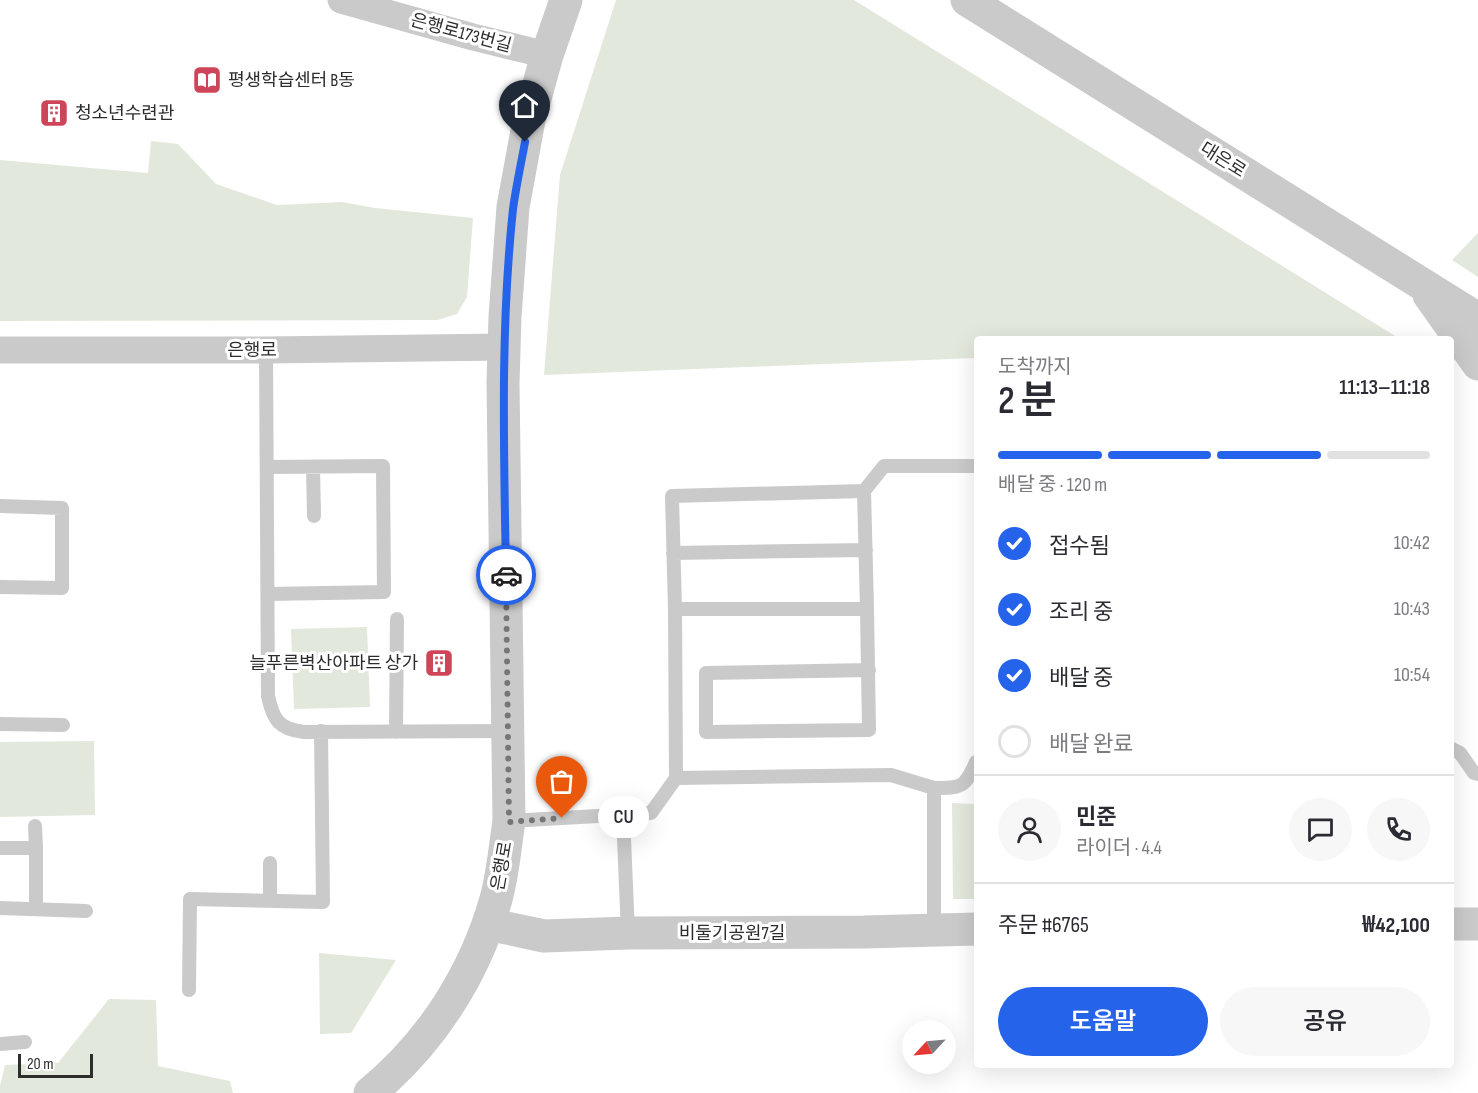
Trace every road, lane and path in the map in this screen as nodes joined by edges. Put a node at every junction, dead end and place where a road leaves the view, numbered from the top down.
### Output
1 (341, 0) edge
2 (566, 0) edge
3 (968, 0) edge
4 (548, 55) junction
5 (1421, 284) junction
6 (1478, 319) edge
7 (504, 347) junction
8 (0, 350) edge
9 (266, 350) junction
10 (1478, 364) edge
11 (974, 466) edge
12 (268, 467) junction
13 (313, 467) junction
14 (864, 491) junction
15 (0, 506) edge
16 (314, 516) dead end
17 (866, 550) junction
18 (674, 552) junction
19 (0, 587) edge
20 (268, 594) junction
21 (675, 609) junction
22 (867, 609) junction
23 (397, 619) dead end
24 (869, 670) junction
25 (0, 724) edge
26 (63, 725) dead end
27 (507, 730) junction
28 (321, 731) junction
29 (396, 732) junction
30 (1454, 750) edge
31 (974, 766) edge
32 (1478, 774) edge
33 (676, 778) junction
34 (933, 788) junction
35 (623, 814) junction
36 (509, 822) junction
37 (35, 826) dead end
38 (0, 848) edge
39 (36, 849) junction
40 (270, 863) dead end
41 (270, 901) junction
42 (0, 909) edge
43 (36, 909) junction
44 (86, 910) dead end
45 (488, 924) junction
46 (1454, 924) edge
47 (1478, 924) edge
48 (974, 929) edge
49 (934, 930) junction
50 (628, 933) junction
51 (189, 990) dead end
52 (25, 1042) dead end
53 (0, 1044) edge
54 (370, 1093) edge

1 - 4 street, 은행로173번길
2 - 4 street, 은행로
3 - 5 street, 대은로
4 - 7 street, 은행로
5 - 6 street, 대은로
5 - 10 street
7 - 9 street, 은행로
7 - 27 street, 은행로
8 - 9 street, 은행로
9 - 12 lane
11 - 14 lane
12 - 13 lane
12 - 20 lane
13 - 16 lane
13 - 20 lane
14 - 17 lane
14 - 18 lane
15 - 19 lane
17 - 18 lane
17 - 22 lane
18 - 21 lane
20 - 28 lane
21 - 22 lane
21 - 33 lane
22 - 24 lane
23 - 29 lane
24 - 24 lane
25 - 26 lane
27 - 29 lane
27 - 36 street, 은행로
28 - 29 lane
28 - 41 lane
30 - 32 lane
31 - 34 lane
33 - 34 lane
33 - 35 lane
34 - 49 lane
35 - 36 lane
35 - 50 lane
36 - 45 street, 은행로
37 - 39 lane
38 - 39 lane
39 - 43 lane
40 - 41 lane
41 - 51 lane
42 - 43 lane
43 - 44 lane
45 - 50 street, 비둘기공원7길
45 - 54 street, 은행로
46 - 47 street
48 - 49 street, 비둘기공원7길
49 - 50 street, 비둘기공원7길
52 - 53 lane

